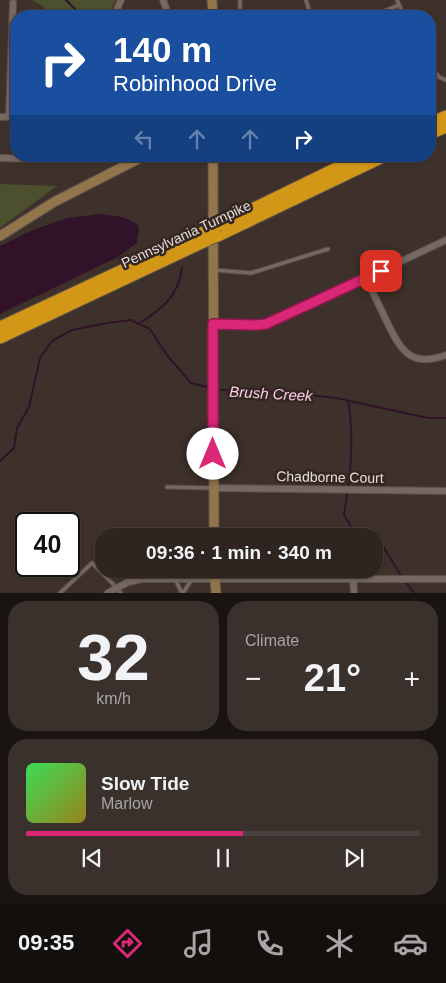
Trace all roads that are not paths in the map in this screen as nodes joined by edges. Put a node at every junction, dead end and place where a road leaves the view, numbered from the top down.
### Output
1 (397, 0) edge
2 (13, 3) dead end
3 (399, 5) junction
4 (13, 10) edge
5 (387, 10) edge
6 (401, 10) edge
7 (132, 162) edge
8 (213, 162) edge
9 (349, 162) edge
10 (371, 162) edge
11 (213, 232) junction
12 (0, 236) edge
13 (446, 240) edge
14 (328, 249) dead end
15 (213, 270) junction
16 (366, 278) junction
17 (213, 324) junction
18 (0, 327) edge
19 (0, 338) edge
20 (446, 355) edge
21 (167, 487) dead end
22 (213, 488) junction
23 (446, 491) edge
24 (214, 528) edge
25 (192, 578) joint
26 (214, 578) edge
27 (325, 578) edge
28 (175, 579) junction
29 (353, 579) junction
30 (446, 579) edge
31 (116, 587) junction
32 (60, 593) edge
33 (108, 593) edge
34 (121, 593) edge
35 (182, 593) edge
36 (216, 593) edge
37 (354, 593) edge

1 - 3 lane
2 - 4 street
3 - 5 lane
3 - 6 lane
7 - 12 street
8 - 15 street
9 - 11 highway, Pennsylvania Turnpike
10 - 11 highway, Pennsylvania Turnpike
11 - 18 highway, Pennsylvania Turnpike
11 - 19 highway, Pennsylvania Turnpike
13 - 16 street
14 - 15 lane
15 - 17 street
16 - 17 street
16 - 20 street
17 - 22 street
21 - 22 lane
22 - 23 street, Chadborne Court
22 - 24 street
25 - 28 street
25 - 35 lane
26 - 36 street
27 - 29 street
28 - 31 street
28 - 35 lane
29 - 30 street
29 - 37 street
31 - 32 lane
31 - 33 street
31 - 34 lane

